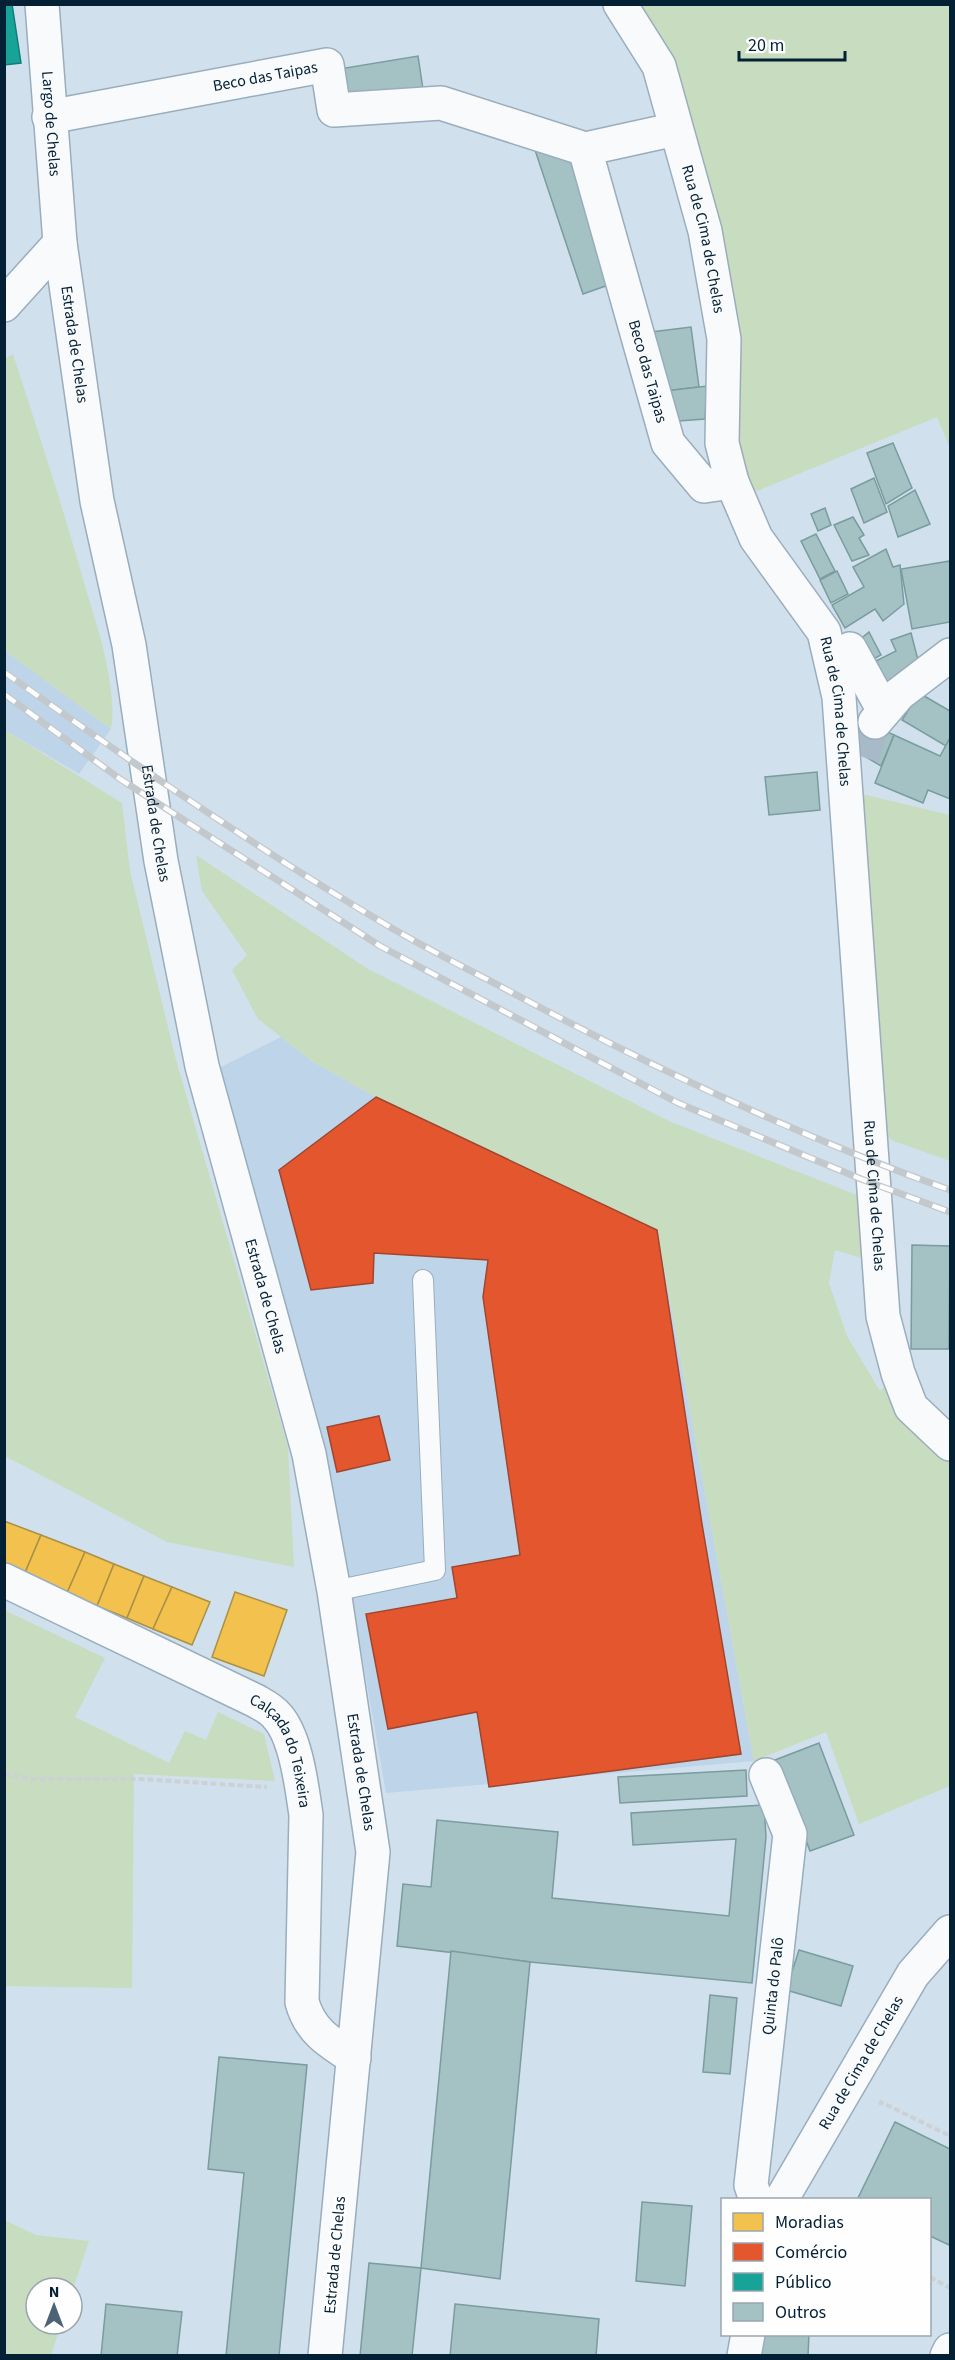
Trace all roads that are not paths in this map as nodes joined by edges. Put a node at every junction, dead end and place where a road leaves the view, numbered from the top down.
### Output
1 (42, 4) edge
2 (620, 4) edge
3 (49, 117) junction
4 (676, 129) junction
5 (585, 149) junction
6 (60, 243) junction
7 (4, 304) edge
8 (732, 482) junction
9 (850, 649) dead end
10 (951, 655) edge
11 (423, 1280) dead end
12 (951, 1444) edge
13 (4, 1580) edge
14 (334, 1591) junction
15 (766, 1775) dead end
16 (951, 1932) edge
17 (354, 2058) junction
18 (756, 2198) edge
19 (781, 2198) edge
20 (748, 2336) edge
21 (951, 2350) edge
22 (325, 2355) edge
23 (744, 2355) edge
24 (947, 2355) edge

1 - 3 street, Largo de Chelas
2 - 4 street, Rua de Cima de Chelas
3 - 5 street, Beco das Taipas
3 - 6 street, Largo de Chelas
4 - 5 street
4 - 8 street, Rua de Cima de Chelas
5 - 8 street, Beco das Taipas
6 - 7 street
6 - 14 street, Estrada de Chelas
8 - 12 street, Rua de Cima de Chelas
9 - 10 street
11 - 14 lane
13 - 17 street, Calçada do Teixeira
14 - 17 street, Estrada de Chelas
15 - 18 street, Quinta do Palô
16 - 19 street, Rua de Cima de Chelas
17 - 22 street, Estrada de Chelas
20 - 23 street
21 - 24 street

